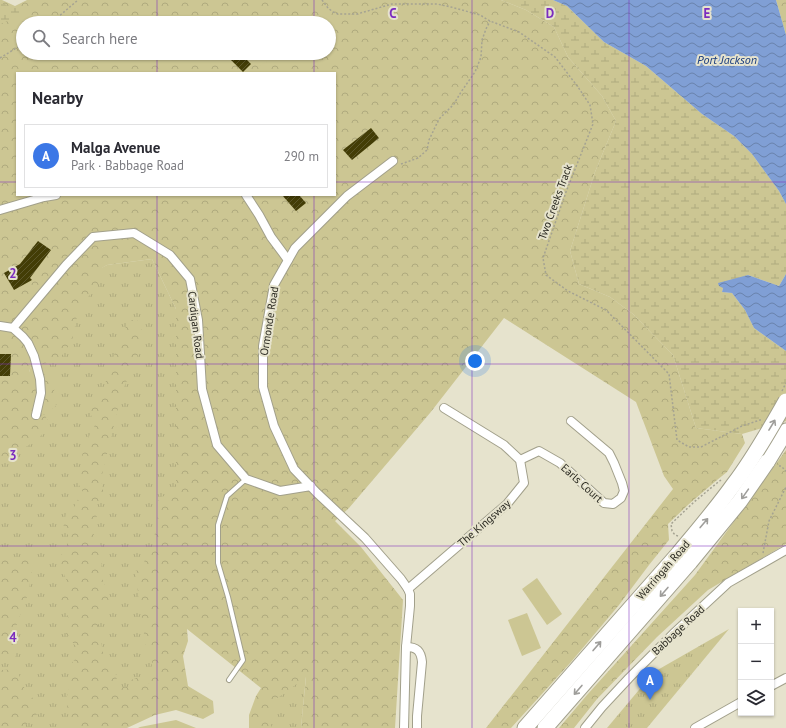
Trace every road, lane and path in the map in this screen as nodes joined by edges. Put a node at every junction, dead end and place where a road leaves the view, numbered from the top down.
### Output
1 (78, 0) edge
2 (322, 0) edge
3 (60, 16) edge
4 (490, 21) junction
5 (16, 48) edge
6 (0, 58) edge
7 (391, 163) joint
8 (50, 196) edge
9 (247, 196) edge
10 (0, 210) edge
11 (288, 260) junction
12 (0, 326) edge
13 (13, 328) junction
14 (786, 401) edge
15 (444, 408) dead end
16 (36, 415) dead end
17 (572, 421) dead end
18 (766, 422) dead end
19 (786, 431) edge
20 (520, 460) junction
21 (246, 479) junction
22 (722, 480) dead end
23 (311, 486) junction
24 (786, 487) edge
25 (679, 536) dead end
26 (786, 550) edge
27 (684, 558) junction
28 (761, 564) junction
29 (408, 589) junction
30 (406, 646) junction
31 (786, 678) edge
32 (229, 680) dead end
33 (774, 684) edge
34 (738, 704) edge
35 (404, 728) edge
36 (417, 728) edge
37 (525, 728) edge
38 (545, 728) edge
39 (585, 728) edge
40 (695, 728) edge

1 - 3 path
2 - 4 path, Two Creeks Track
4 - 7 path
4 - 18 path, Two Creeks Track
5 - 6 path
7 - 11 street, Ormonde Road
8 - 10 street
9 - 11 street
11 - 23 street, Ormonde Road
12 - 13 street
13 - 16 street
13 - 21 street, Cardigan Road
27 -> 14 highway, Warringah Road, bridge
15 - 20 street
17 - 20 street, Earls Court
19 -> 27 highway, Warringah Road, bridge
20 - 29 street, The Kingsway
21 - 23 street
21 - 32 lane
22 - 25 path
23 - 29 street, Ormonde Road
24 - 28 path
26 - 28 street, Babbage Road
37 -> 27 highway, Warringah Road
27 -> 38 highway, Warringah Road
28 - 39 street, Babbage Road
29 - 30 street
30 - 35 street
30 - 36 street
31 - 33 street
34 - 40 street

